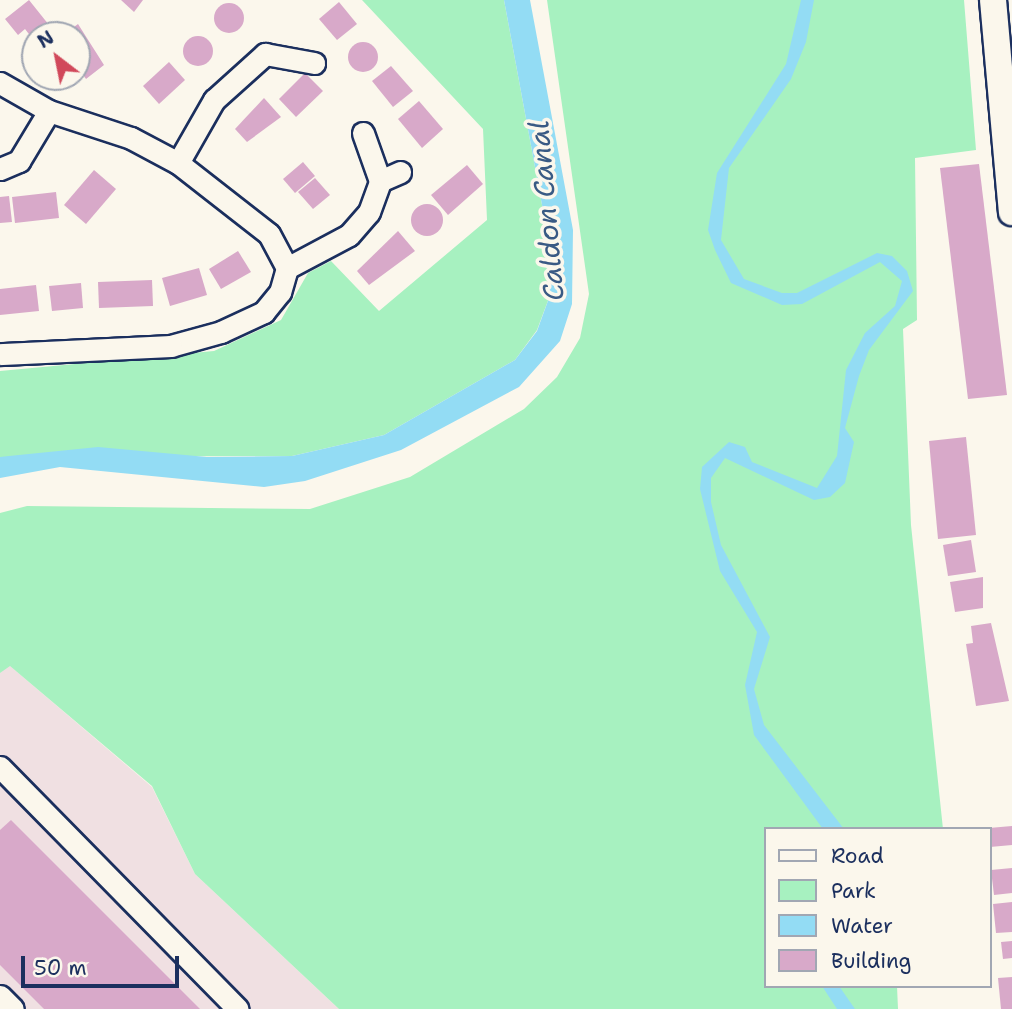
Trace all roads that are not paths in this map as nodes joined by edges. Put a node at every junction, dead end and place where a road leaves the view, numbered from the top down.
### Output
1 (993, 0) edge
2 (314, 64) dead end
3 (0, 83) edge
4 (49, 111) junction
5 (363, 133) dead end
6 (178, 163) junction
7 (0, 169) edge
8 (400, 172) dead end
9 (380, 181) junction
10 (1012, 212) edge
11 (287, 268) junction
12 (0, 354) edge
13 (0, 767) edge
14 (0, 996) edge
15 (13, 1009) edge
16 (238, 1009) edge

1 - 10 main road
2 - 6 street
3 - 4 street
4 - 6 street
4 - 7 street
5 - 9 street
6 - 11 street
8 - 9 street
9 - 11 street
11 - 12 street
13 - 16 street
14 - 15 street

